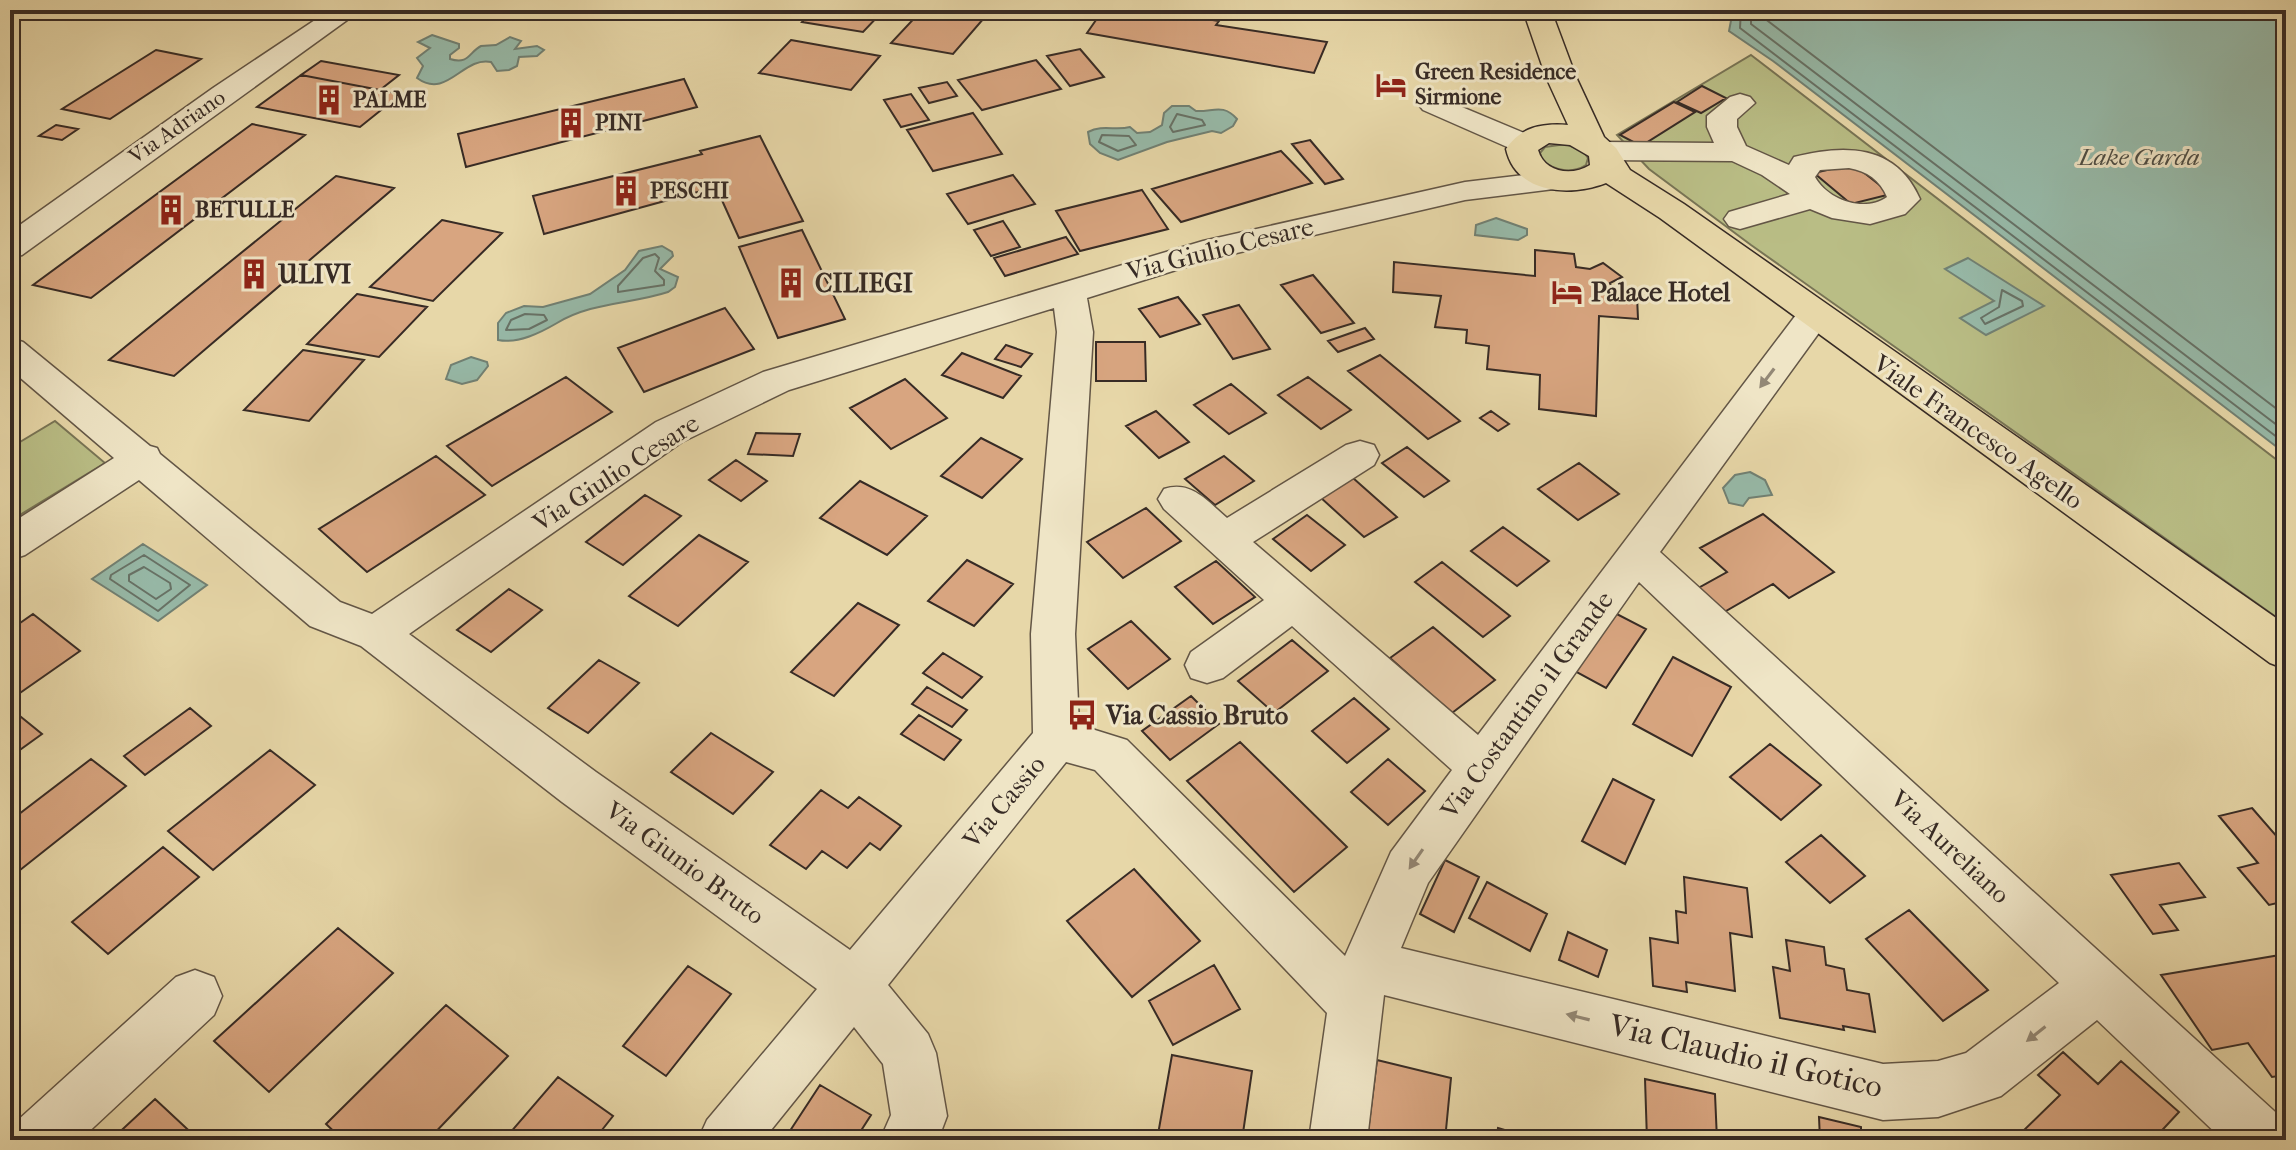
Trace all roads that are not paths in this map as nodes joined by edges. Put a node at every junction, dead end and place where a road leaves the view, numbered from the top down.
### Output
1 (348, 10) edge
2 (1537, 10) edge
3 (1561, 77) junction
4 (1740, 103) dead end
5 (1433, 104) dead end
6 (1528, 145) junction
7 (1734, 152) junction
8 (1588, 164) junction
9 (1465, 191) junction
10 (1740, 219) dead end
11 (10, 248) edge
12 (1068, 290) junction
13 (1814, 315) junction
14 (10, 350) edge
15 (1360, 455) dead end
16 (143, 458) junction
17 (1178, 499) dead end
18 (1224, 540) junction
19 (10, 544) edge
20 (1636, 554) junction
21 (1294, 601) junction
22 (376, 634) junction
23 (2286, 650) edge
24 (1207, 665) dead end
25 (1056, 739) junction
26 (1482, 768) junction
27 (853, 984) junction
28 (1361, 984) junction
29 (2098, 986) junction
30 (195, 996) dead end
31 (38, 1140) edge
32 (727, 1140) edge
33 (909, 1140) edge
34 (1338, 1140) edge
35 (2264, 1140) edge

1 - 11 street, Via Adriano
2 - 3 main road
3 - 6 main road
3 - 8 main road
4 - 7 street
5 - 6 street
6 - 8 main road
6 - 8 main road
6 - 9 street, Via Giulio Cesare
7 - 8 street, Via Giulio Cesare
7 - 10 street
8 - 9 street, Via Giulio Cesare
8 - 13 main road, Viale Francesco Agello
9 - 12 street, Via Giulio Cesare
12 - 22 street, Via Giulio Cesare
12 - 25 street, Via Cassio
13 -> 20 street, Via Costantino il Grande
13 - 23 main road, Viale Francesco Agello
14 - 16 street
15 - 18 street
16 - 19 street
16 - 22 street
17 - 18 street
18 - 21 street
20 - 26 street, Via Costantino il Grande
20 - 29 street, Via Aureliano
21 - 24 street
21 - 26 street
22 - 27 street, Via Giunio Bruto
25 - 27 street, Via Cassio
25 - 28 street
26 -> 28 street, Via Costantino il Grande
27 - 32 street, Via Cassio
27 - 33 street, Via Giunio Bruto
29 -> 28 street, Via Claudio il Gotico
28 - 34 street, Via Costantino il Grande
29 - 35 street, Via Aureliano
30 - 31 street

